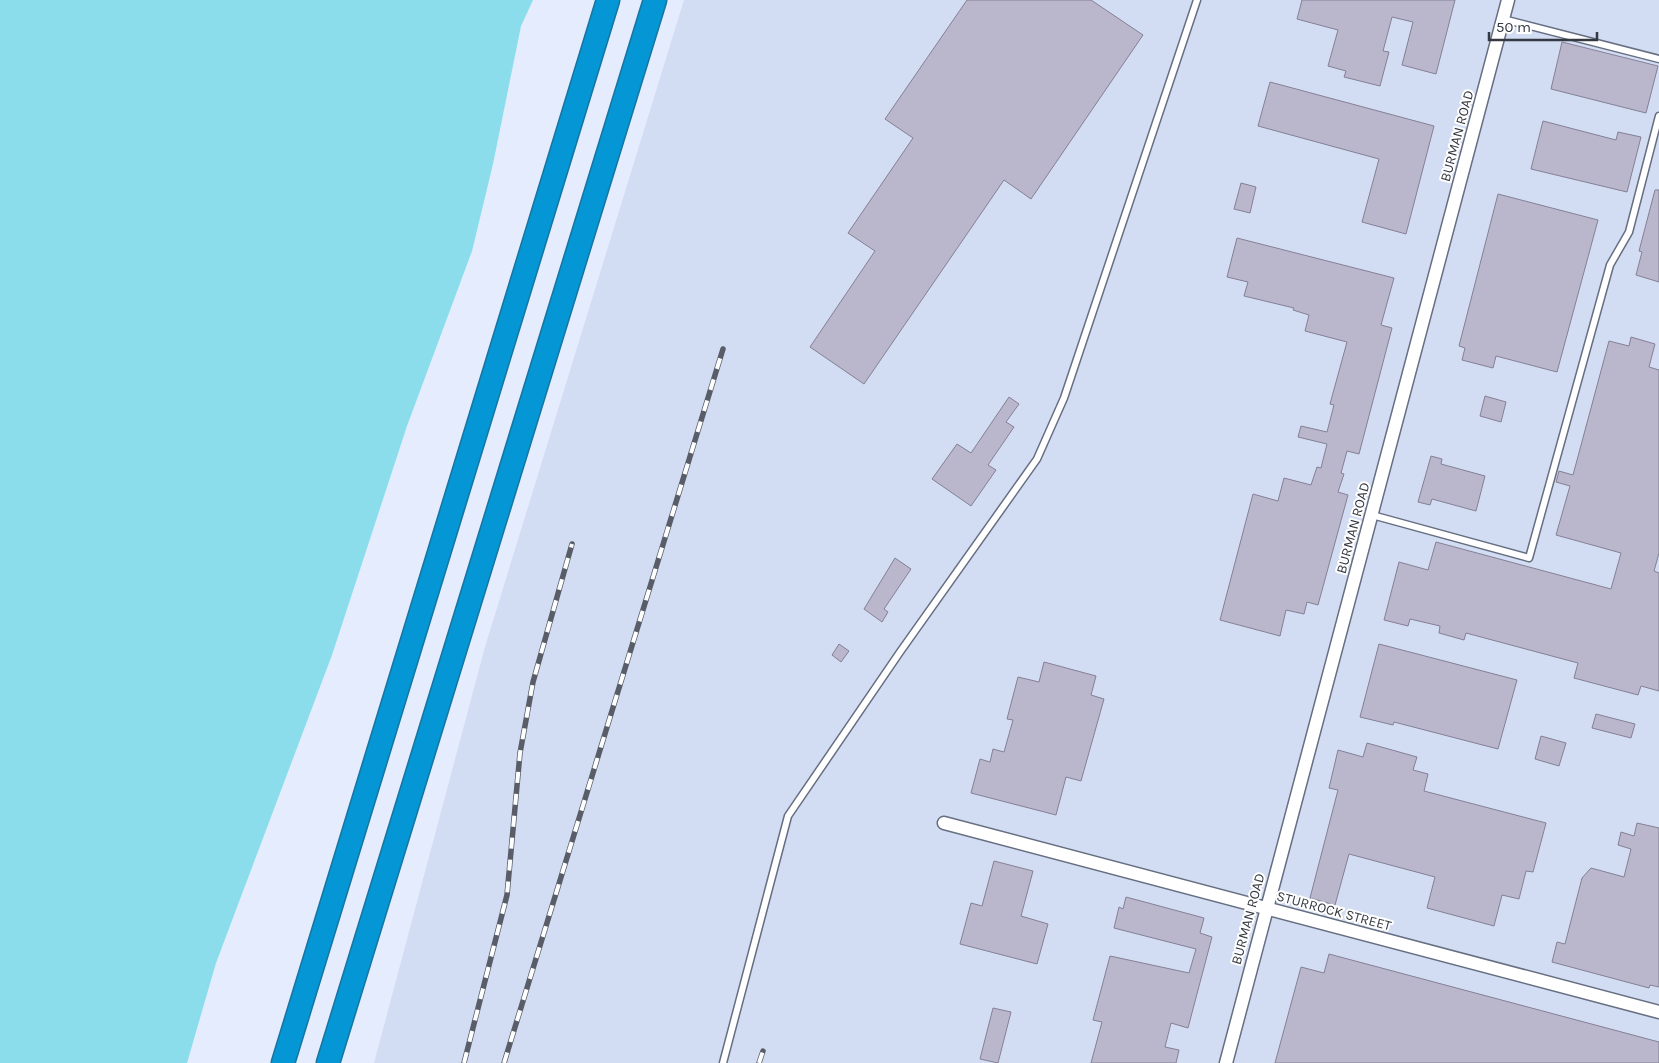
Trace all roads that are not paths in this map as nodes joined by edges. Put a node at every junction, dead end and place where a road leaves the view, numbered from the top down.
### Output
1 (608, 0) edge
2 (655, 0) edge
3 (1196, 0) edge
4 (1508, 0) edge
5 (1503, 18) junction
6 (1659, 59) edge
7 (1659, 116) edge
8 (1372, 515) junction
9 (944, 823) dead end
10 (1266, 908) junction
11 (1659, 1012) edge
12 (283, 1063) edge
13 (328, 1063) edge
14 (723, 1063) edge
15 (1226, 1063) edge

1 - 12 highway
2 - 13 highway
3 - 14 lane
4 - 5 street, BURMAN ROAD
5 - 6 lane
5 - 8 street, BURMAN ROAD
7 - 8 lane
8 - 10 street, BURMAN ROAD
9 - 10 street, STURROCK STREET
10 - 11 street, STURROCK STREET
10 - 15 street, BURMAN ROAD

